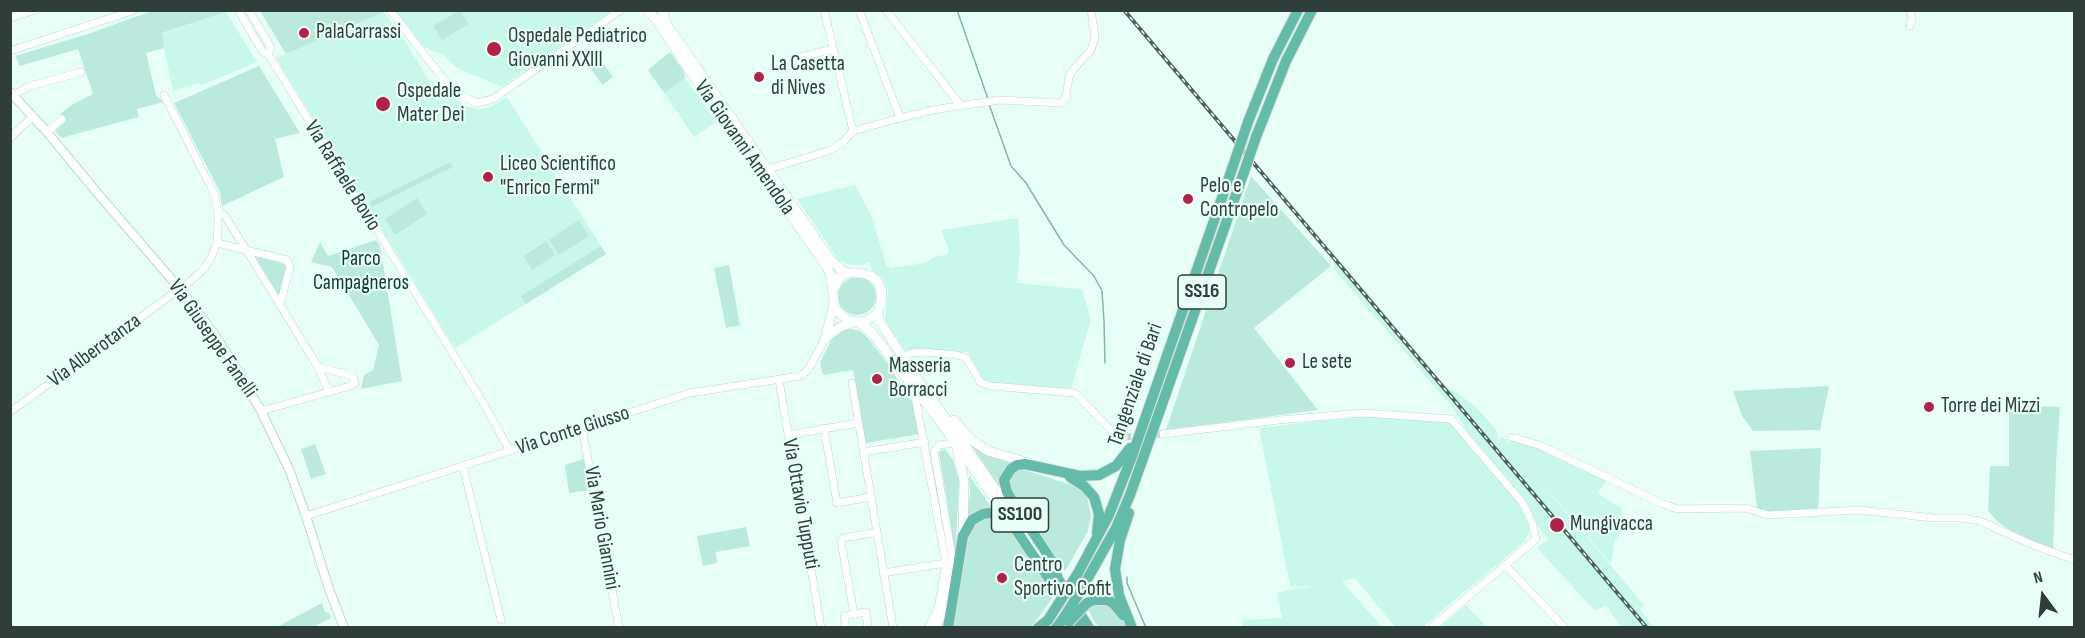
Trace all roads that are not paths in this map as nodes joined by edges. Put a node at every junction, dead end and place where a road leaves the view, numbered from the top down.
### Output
1 (36, 10) edge
2 (135, 10) edge
3 (238, 10) edge
4 (249, 10) edge
5 (390, 10) edge
6 (621, 10) edge
7 (662, 10) edge
8 (859, 10) edge
9 (886, 10) edge
10 (1091, 10) edge
11 (1298, 10) edge
12 (1312, 10) edge
13 (1910, 10) edge
14 (648, 11) edge
15 (120, 13) edge
16 (825, 14) dead end
17 (10, 18) edge
18 (1910, 26) dead end
19 (833, 49) junction
20 (10, 51) edge
21 (268, 54) junction
22 (789, 60) dead end
23 (81, 72) dead end
24 (12, 94) edge
25 (164, 94) dead end
26 (961, 106) junction
27 (33, 116) junction
28 (900, 118) junction
29 (62, 119) dead end
30 (853, 131) junction
31 (47, 132) junction
32 (10, 138) edge
33 (769, 169) junction
34 (218, 212) junction
35 (217, 243) junction
36 (247, 251) junction
37 (848, 273) junction
38 (834, 288) junction
39 (180, 289) junction
40 (834, 304) junction
41 (280, 306) junction
42 (878, 313) junction
43 (857, 322) junction
44 (825, 339) junction
45 (903, 358) junction
46 (318, 367) junction
47 (332, 370) junction
48 (322, 377) junction
49 (779, 381) junction
50 (852, 383) dead end
51 (913, 386) junction
52 (925, 389) junction
53 (329, 392) junction
54 (261, 411) junction
55 (10, 412) edge
56 (858, 423) junction
57 (582, 428) junction
58 (824, 428) junction
59 (1141, 429) junction
60 (788, 435) junction
61 (1162, 435) tunnel mouth
62 (1124, 437) tunnel mouth
63 (1511, 438) dead end
64 (925, 442) junction
65 (956, 443) junction
66 (1147, 447) junction
67 (510, 451) junction
68 (863, 452) junction
69 (463, 466) junction
70 (1034, 466) junction
71 (1063, 473) junction
72 (871, 497) junction
73 (306, 516) junction
74 (1008, 518) junction
75 (877, 532) junction
76 (963, 536) junction
77 (1094, 546) junction
78 (2074, 560) edge
79 (946, 563) junction
80 (1504, 565) junction
81 (883, 573) junction
82 (1058, 579) junction
83 (854, 614) junction
84 (501, 620) dead end
85 (1078, 624) edge
86 (1046, 625) edge
87 (344, 627) edge
88 (619, 627) edge
89 (821, 627) edge
90 (846, 627) edge
91 (868, 627) edge
92 (893, 627) edge
93 (928, 627) edge
94 (936, 627) edge
95 (948, 627) edge
96 (1132, 627) edge
97 (1431, 627) edge
98 (1565, 627) edge

1 - 17 street
2 - 15 street
3 - 21 street, Via Raffaele Bovio
4 - 21 street, Via Raffaele Bovio
5 - 6 street
7 - 33 main road, Via Giovanni Amendola
8 - 28 street
9 - 26 street
10 - 26 street
11 - 59 highway, Tangenziale di Bari / SS16, bridge
12 - 66 highway, Tangenziale di Bari / SS16, bridge
13 - 18 street
14 - 38 main road, Via Giovanni Amendola
15 - 20 street
16 - 19 street
19 - 22 street
19 - 30 street
21 - 67 street, Via Raffaele Bovio
23 - 24 street
24 - 27 street, Via Giuseppe Fanelli
25 - 34 street
26 - 28 street
27 - 31 street, Via Giuseppe Fanelli
27 - 32 street
28 - 30 street
29 - 31 street
30 - 33 street
31 - 39 street, Via Giuseppe Fanelli
33 - 37 main road, Via Giovanni Amendola
34 - 35 street
34 - 36 street
35 - 36 street
35 - 39 street, Via Alberotanza
36 - 41 street
36 - 41 street
37 - 38 main road
37 - 42 main road, Via Giovanni Amendola
38 - 40 main road, Via Giovanni Amendola
39 - 54 street, Via Giuseppe Fanelli
39 - 55 street, Via Alberotanza
40 - 43 main road
40 - 44 main road, Via Giovanni Amendola
41 - 46 street
42 - 43 main road
42 - 45 main road, SS100
43 - 44 main road
43 - 51 main road, SS100
44 - 49 street, Via Conte Giusso
45 - 52 main road, SS100
45 - 62 street
46 - 47 street
46 - 48 street
47 - 48 street
47 - 53 street
48 - 53 street
49 - 57 street, Via Conte Giusso
49 - 60 street, Via Ottavio Tupputi
50 - 56 street
51 - 64 street
51 - 65 main road, SS100
52 - 70 main road
52 - 82 main road, SS100
53 - 54 street
54 - 73 street, Via Giuseppe Fanelli
56 - 58 street
56 - 68 street
57 - 67 street, Via Conte Giusso
57 - 88 street, Via Mario Giannini
58 - 60 street
58 - 72 street
59 - 71 highway
59 - 77 highway, Tangenziale di Bari / SS16
60 - 89 street, Via Ottavio Tupputi
61 - 80 street
63 - 78 street
64 - 68 street
64 - 79 street
65 - 74 main road, SS100
65 - 76 main road
65 - 94 street
66 - 85 highway, Tangenziale di Bari / SS16, bridge
66 - 96 highway
67 - 69 street, Via Conte Giusso
68 - 72 street
69 - 73 street, Via Conte Giusso
69 - 84 street
70 - 71 highway
70 - 82 highway, SS100
71 - 77 highway
72 - 75 street
73 - 87 street, Via Giuseppe Fanelli
74 - 76 highway, SS100
74 - 85 highway, SS100
75 - 81 street
75 - 83 street
76 - 95 highway
77 - 86 highway, Tangenziale di Bari / SS16, bridge
79 - 81 street
79 - 93 street
80 - 97 street
80 - 98 street
81 - 92 street
82 - 85 highway, SS100
83 - 90 street
83 - 91 street
85 - 86 highway, Tangenziale di Bari / SS16
85 - 96 highway, bridge

